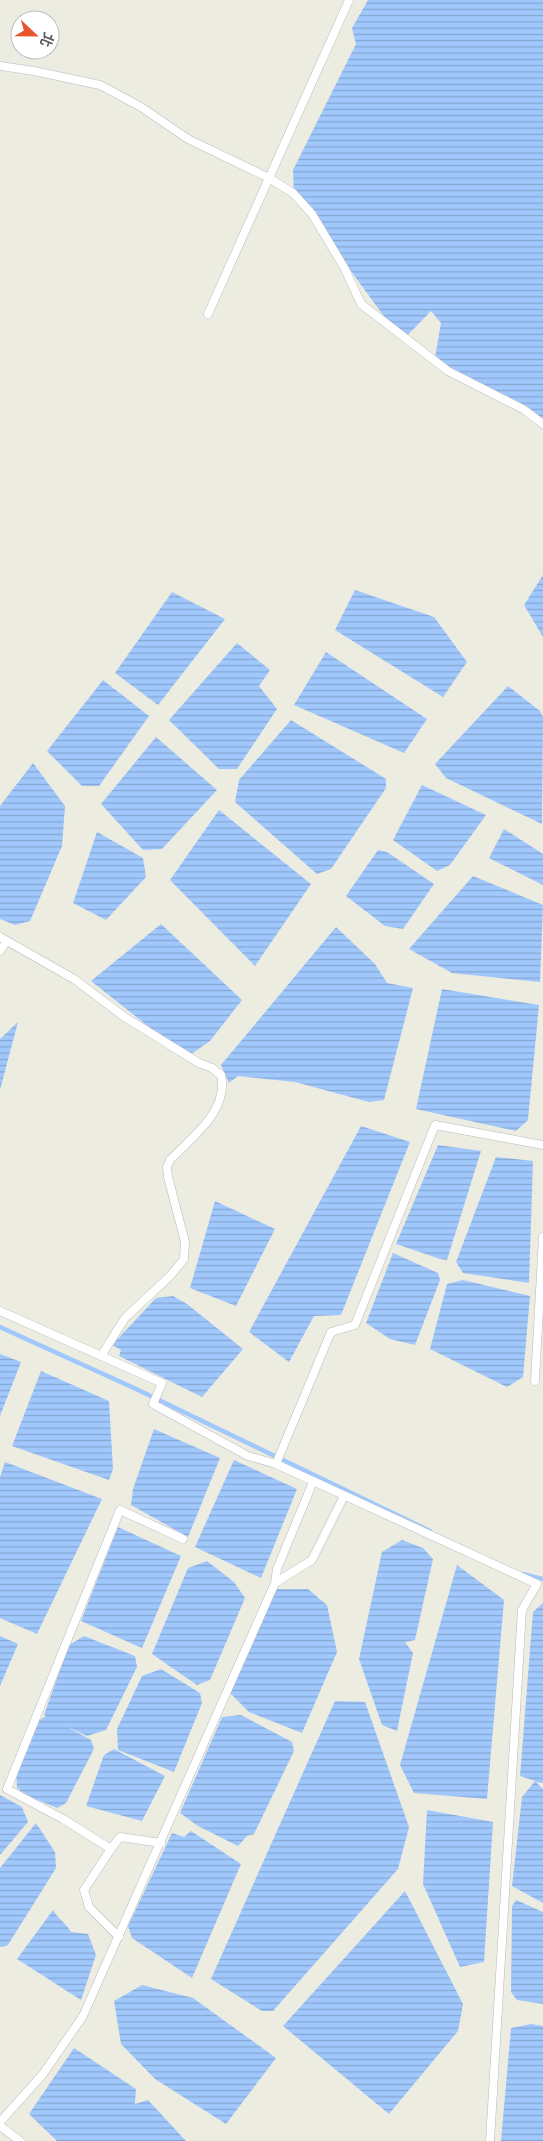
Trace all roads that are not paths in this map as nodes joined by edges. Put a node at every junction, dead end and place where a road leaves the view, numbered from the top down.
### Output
1 (349, 0) edge
2 (0, 66) edge
3 (269, 178) junction
4 (208, 314) dead end
5 (543, 424) edge
6 (3, 939) edge
7 (0, 951) edge
8 (543, 1145) edge
9 (543, 1238) edge
10 (0, 1312) edge
11 (101, 1356) junction
12 (535, 1381) dead end
13 (276, 1464) junction
14 (313, 1482) junction
15 (344, 1496) junction
16 (183, 1539) dead end
17 (275, 1583) junction
18 (161, 1843) junction
19 (111, 1849) junction
20 (119, 1937) junction
21 (0, 2122) edge
22 (0, 2126) edge
23 (20, 2141) edge
24 (490, 2141) edge

1 - 3 lane
2 - 3 lane
3 - 4 lane
3 - 5 lane
6 - 7 lane
6 - 11 lane
8 - 13 lane
9 - 12 lane
10 - 11 lane
11 - 13 lane
13 - 14 lane
14 - 15 lane
14 - 17 lane
15 - 17 lane
15 - 24 lane
16 - 19 lane
17 - 18 lane
18 - 19 lane
18 - 20 lane
19 - 20 lane
20 - 21 lane
22 - 23 lane

